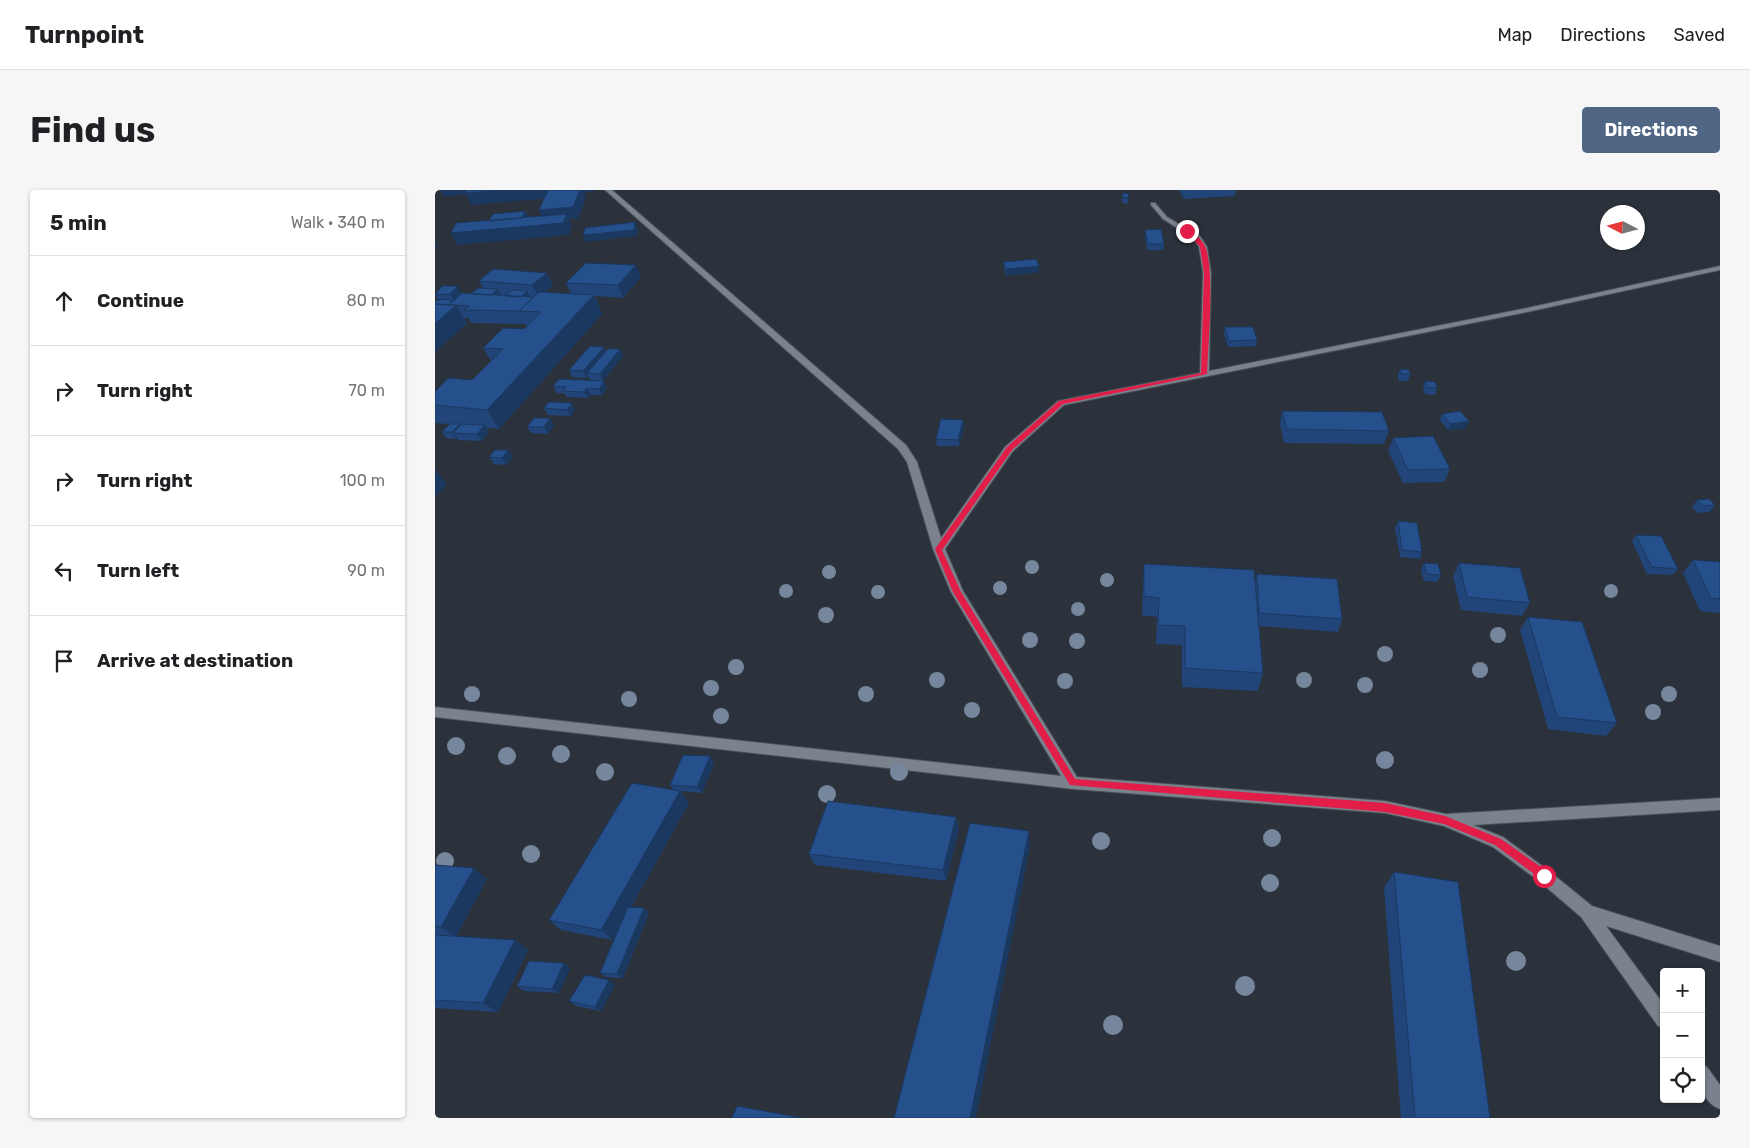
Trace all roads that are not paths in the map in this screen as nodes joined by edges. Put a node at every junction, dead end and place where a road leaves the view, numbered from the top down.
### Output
1 (608, 190) edge
2 (1153, 204) dead end
3 (1720, 268) edge
4 (1204, 374) junction
5 (939, 549) junction
6 (435, 712) edge
7 (1073, 782) junction
8 (1720, 804) edge
9 (1445, 820) junction
10 (1587, 912) junction
11 (1720, 954) edge
12 (1660, 1014) edge
13 (1705, 1079) edge
14 (1720, 1100) edge

1 - 5 street
2 - 4 street
3 - 4 street
4 - 5 street
5 - 7 street
6 - 7 street
7 - 9 street
8 - 9 street
9 - 10 street
10 - 11 street
10 - 12 street
13 - 14 street

